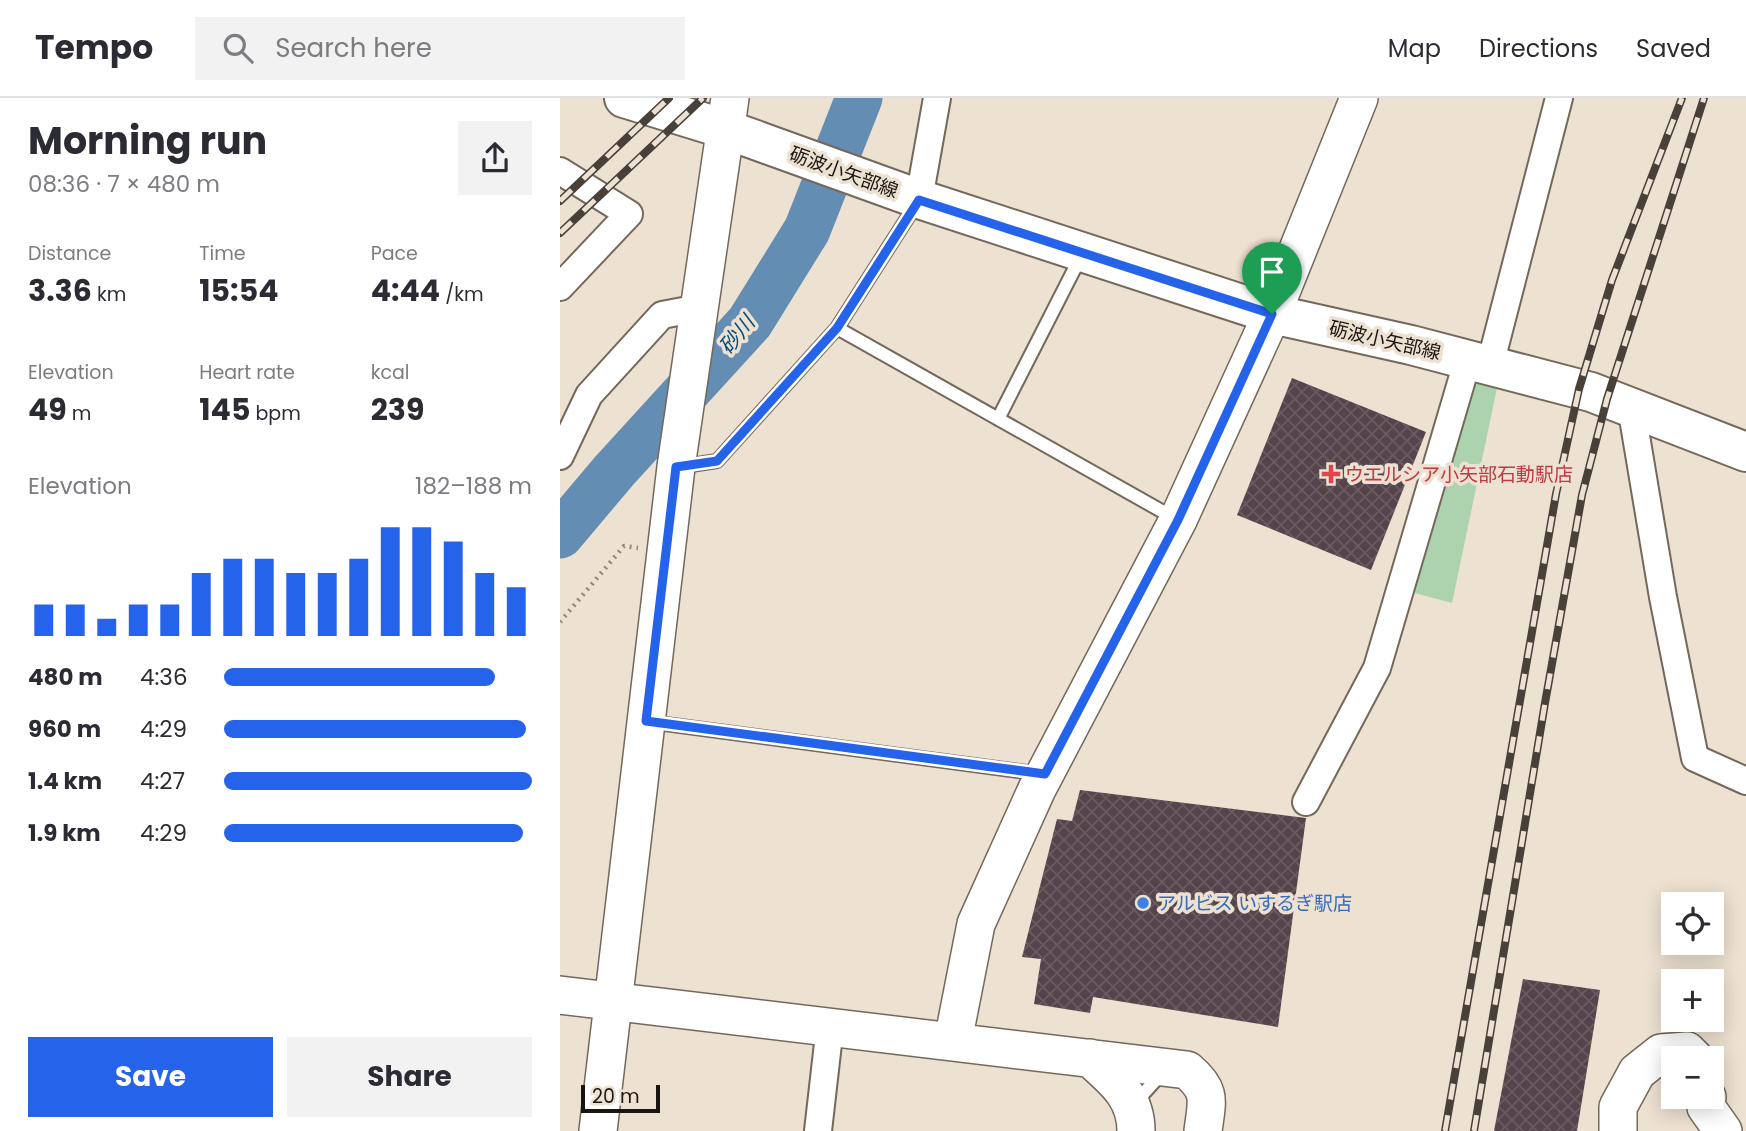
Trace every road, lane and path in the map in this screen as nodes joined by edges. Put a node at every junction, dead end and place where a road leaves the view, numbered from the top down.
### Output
1 (624, 98) edge
2 (937, 98) edge
3 (1359, 98) edge
4 (1559, 98) edge
5 (728, 114) edge
6 (560, 171) edge
7 (919, 200) junction
8 (1083, 253) junction
9 (560, 287) edge
10 (699, 308) junction
11 (1272, 314) junction
12 (837, 328) junction
13 (1479, 362) junction
14 (1631, 406) junction
15 (998, 419) junction
16 (1746, 453) edge
17 (560, 456) edge
18 (676, 467) junction
19 (1178, 520) junction
20 (666, 553) junction
21 (560, 622) edge
22 (646, 721) junction
23 (1045, 774) junction
24 (1746, 781) edge
25 (1306, 802) dead end
26 (560, 995) edge
27 (613, 1000) junction
28 (830, 1026) junction
29 (953, 1041) junction
30 (1661, 1053) edge
31 (1090, 1058) junction
32 (1168, 1067) junction
33 (1707, 1109) edge
34 (1136, 1125) edge
35 (598, 1131) edge
36 (818, 1131) edge
37 (1203, 1131) edge
38 (1618, 1131) edge
39 (1723, 1131) edge

1 - 5 main road, 砺波小矢部線
2 - 7 street
3 - 11 street
4 - 13 street
5 - 7 main road, 砺波小矢部線
5 - 10 street
6 - 9 street
7 - 8 main road, 砺波小矢部線
7 - 12 lane
8 - 11 main road, 砺波小矢部線
8 - 15 lane
10 - 17 street
10 - 18 street
11 - 13 main road, 砺波小矢部線
11 - 19 street
12 - 15 lane
12 - 18 lane
13 - 14 main road, 砺波小矢部線
13 - 25 street
14 - 16 main road, 砺波小矢部線
14 - 24 street
15 - 19 lane
18 - 20 street
19 - 23 street
20 - 21 path
20 - 22 street
22 - 23 lane
22 - 27 street
23 - 29 street
26 - 27 street
27 - 28 street
27 - 35 street
28 - 29 street
28 - 36 street
29 - 31 street
30 - 38 street
31 - 32 street
31 - 34 street
32 - 34 lane
32 - 37 street
33 - 39 street

